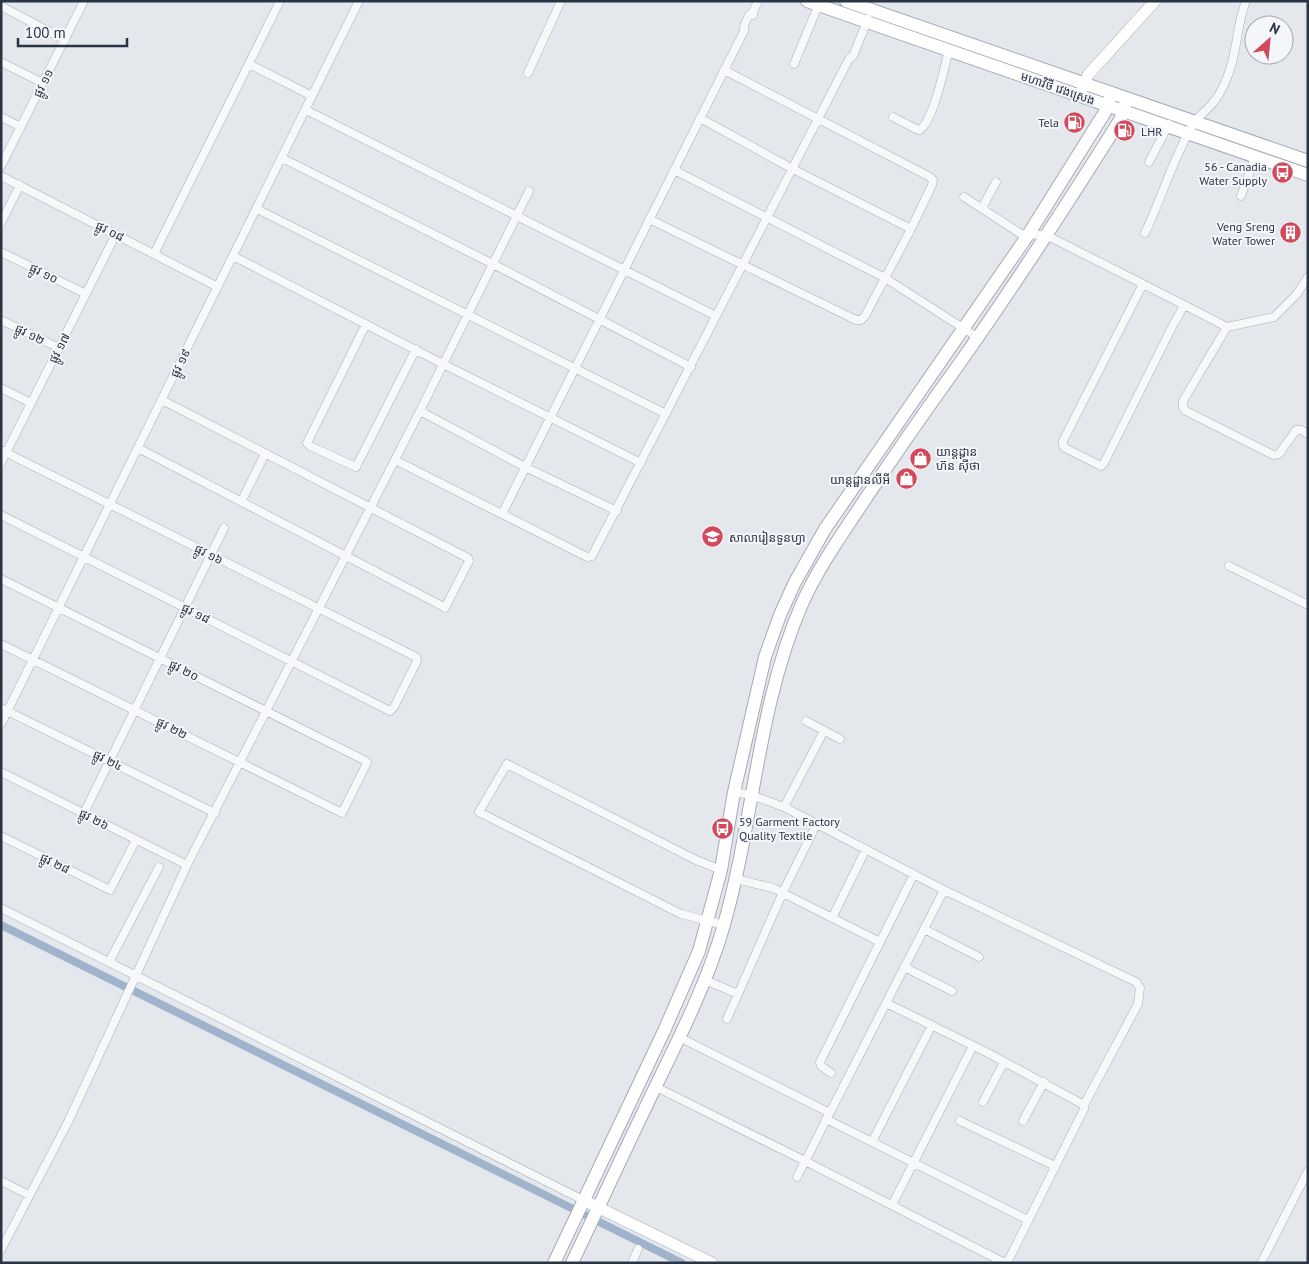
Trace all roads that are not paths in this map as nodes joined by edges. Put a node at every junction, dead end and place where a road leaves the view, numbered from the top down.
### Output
1 (84, 1) edge
2 (280, 1) edge
3 (359, 1) edge
4 (561, 1) edge
5 (758, 1) edge
6 (808, 1) edge
7 (846, 1) edge
8 (1156, 1) edge
9 (1246, 1) edge
10 (1, 6) edge
11 (820, 6) junction
12 (867, 15) junction
13 (65, 40) junction
14 (949, 50) junction
15 (1, 62) edge
16 (249, 64) junction
17 (794, 64) dead end
18 (724, 70) junction
19 (528, 72) dead end
20 (43, 83) junction
21 (1084, 84) junction
22 (312, 96) junction
23 (1080, 96) junction
24 (1110, 99) junction
25 (1125, 105) junction
26 (306, 110) junction
27 (1, 117) edge
28 (893, 117) dead end
29 (700, 118) junction
30 (818, 119) junction
31 (1170, 121) junction
32 (21, 127) junction
33 (1191, 128) junction
34 (1255, 157) junction
35 (282, 158) junction
36 (1150, 162) dead end
37 (1308, 162) edge
38 (1, 166) edge
39 (791, 168) junction
40 (674, 170) junction
41 (1308, 175) edge
42 (1, 176) edge
43 (996, 182) dead end
44 (20, 185) junction
45 (529, 192) dead end
46 (1241, 196) dead end
47 (964, 197) dead end
48 (982, 208) junction
49 (256, 209) junction
50 (517, 216) junction
51 (767, 217) junction
52 (649, 219) junction
53 (1, 222) edge
54 (911, 228) junction
55 (1145, 233) dead end
56 (116, 234) junction
57 (1028, 235) junction
58 (1046, 235) junction
59 (1, 252) edge
60 (154, 254) junction
61 (233, 256) junction
62 (493, 264) junction
63 (743, 265) junction
64 (624, 270) junction
65 (1308, 277) edge
66 (885, 278) junction
67 (1143, 284) junction
68 (218, 287) junction
69 (86, 294) junction
70 (1184, 306) junction
71 (468, 314) junction
72 (716, 316) junction
73 (1, 320) edge
74 (599, 320) junction
75 (366, 324) junction
76 (1227, 327) junction
77 (964, 328) junction
78 (977, 338) junction
79 (59, 348) junction
80 (416, 349) junction
81 (443, 364) junction
82 (691, 367) junction
83 (574, 369) junction
84 (1, 388) edge
85 (162, 400) junction
86 (31, 403) junction
87 (420, 411) junction
88 (666, 414) junction
89 (550, 417) junction
90 (1308, 434) edge
91 (138, 448) junction
92 (4, 452) edge
93 (265, 454) junction
94 (396, 460) junction
95 (1, 462) edge
96 (641, 463) junction
97 (525, 467) junction
98 (241, 502) junction
99 (110, 504) junction
100 (370, 509) junction
101 (616, 511) junction
102 (502, 514) junction
103 (1, 515) edge
104 (224, 528) dead end
105 (814, 547) junction
106 (211, 555) junction
107 (828, 556) junction
108 (84, 557) junction
109 (346, 557) junction
110 (1229, 566) dead end
111 (1, 579) edge
112 (1308, 605) edge
113 (59, 608) junction
114 (185, 608) junction
115 (318, 608) junction
116 (780, 615) junction
117 (794, 623) junction
118 (1, 644) edge
119 (160, 658) junction
120 (33, 660) junction
121 (291, 661) junction
122 (4, 709) edge
123 (135, 709) junction
124 (390, 711) joint
125 (266, 712) junction
126 (806, 722) dead end
127 (1, 724) edge
128 (824, 731) junction
129 (840, 739) dead end
130 (110, 761) junction
131 (241, 762) junction
132 (1, 772) edge
133 (734, 792) junction
134 (751, 795) junction
135 (784, 807) junction
136 (215, 813) junction
137 (342, 813) joint
138 (84, 814) junction
139 (817, 823) junction
140 (1, 836) edge
141 (136, 840) junction
142 (866, 849) junction
143 (187, 865) junction
144 (159, 867) dead end
145 (721, 870) junction
146 (914, 874) junction
147 (736, 879) junction
148 (944, 890) junction
149 (783, 892) junction
150 (1, 908) edge
151 (832, 918) junction
152 (708, 921) junction
153 (724, 925) junction
154 (924, 929) junction
155 (880, 942) junction
156 (979, 957) dead end
157 (109, 962) junction
158 (904, 968) junction
159 (135, 977) junction
160 (705, 980) junction
161 (952, 992) dead end
162 (738, 994) junction
163 (886, 1003) junction
164 (727, 1019) dead end
165 (932, 1025) junction
166 (679, 1038) junction
167 (973, 1046) junction
168 (1004, 1062) junction
169 (831, 1073) dead end
170 (1044, 1082) junction
171 (656, 1087) junction
172 (983, 1102) dead end
173 (1084, 1105) junction
174 (828, 1116) junction
175 (960, 1121) dead end
176 (1023, 1122) dead end
177 (872, 1142) junction
178 (805, 1160) junction
179 (914, 1162) junction
180 (1055, 1166) junction
181 (1308, 1171) edge
182 (797, 1177) dead end
183 (1, 1181) edge
184 (29, 1195) junction
185 (892, 1205) junction
186 (579, 1208) junction
187 (595, 1215) junction
188 (1028, 1220) junction
189 (4, 1238) edge
190 (638, 1249) dead end
191 (1, 1250) edge
192 (554, 1263) edge
193 (572, 1263) edge
194 (632, 1263) edge
195 (712, 1263) edge
196 (1006, 1263) edge
197 (1261, 1263) edge

1 - 13 street, ផ្លូវ ១១
2 - 16 street
3 - 22 street, ផ្លូវ ១៩
4 - 19 street
5 - 18 street
6 - 11 main road, មហាវិថី វេងស្រេង
7 - 12 main road, មហាវិថី វេងស្រេង
8 - 21 street
9 - 33 street
10 - 13 street
11 - 12 main road, មហាវិថី វេងស្រេង
11 - 17 street
12 - 14 main road, មហាវិថី វេងស្រេង
12 - 21 main road, មហាវិថី វេងស្រេង
12 - 30 street
13 - 20 street, ផ្លូវ ១១
14 - 23 main road, មហាវិថី វេងស្រេង
14 - 28 street
15 - 20 street
16 - 22 street
16 - 60 street
18 - 29 street
18 - 30 street
20 - 32 street, ផ្លូវ ១១
21 - 23 street
21 - 24 main road, មហាវិថី វេងស្រេង
22 - 26 street, ផ្លូវ ១៩
23 - 24 main road, មហាវិថី វេងស្រេង
24 - 25 main road, មហាវិថី វេងស្រេង
24 - 57 main road
25 - 31 main road, មហាវិថី វេងស្រេង
25 - 58 main road
26 - 35 street, ផ្លូវ ១៩
26 - 50 street
27 - 32 street
29 - 39 street
29 - 40 street
30 - 39 street
30 - 54 street
31 - 33 main road, មហាវិថី វេងស្រេង
31 - 36 street
32 - 38 street, ផ្លូវ ១១
33 - 34 main road, មហាវិថី វេងស្រេង
33 - 37 main road, មហាវិថី វេងស្រេង
33 - 55 street
34 - 41 main road, មហាវិថី វេងស្រេង
34 - 46 street
35 - 49 street, ផ្លូវ ១៩
35 - 62 street
39 - 51 street
39 - 54 street
40 - 51 street
40 - 52 street
42 - 44 street, ផ្លូវ ០៨
43 - 48 street
44 - 53 street
44 - 56 street, ផ្លូវ ០៨
45 - 50 street
47 - 48 street
48 - 57 street
49 - 61 street, ផ្លូវ ១៩
49 - 71 street
50 - 62 street
50 - 64 street
51 - 63 street
51 - 66 street
52 - 63 street
52 - 64 street
54 - 66 street
56 - 60 street, ផ្លូវ ០៨
56 - 69 street, ផ្លូវ ១៧
57 - 58 street
57 - 77 main road
58 - 67 street
58 - 78 main road
59 - 69 street, ផ្លូវ ១០
60 - 68 street, ផ្លូវ ០៨
61 - 68 street, ផ្លូវ ១៩
61 - 75 street
62 - 71 street
62 - 74 street
63 - 66 street
63 - 72 street
64 - 72 street
64 - 74 street
65 - 76 street
66 - 77 street
67 - 70 street
67 - 70 street
68 - 85 street, ផ្លូវ ១៩
69 - 79 street, ផ្លូវ ១៧
70 - 76 street
71 - 81 street
71 - 83 street
72 - 82 street
73 - 79 street, ផ្លូវ ១២
74 - 82 street
74 - 83 street
75 - 80 street
75 - 80 street
76 - 90 street
77 - 78 street
77 - 105 main road
78 - 107 main road
79 - 86 street, ផ្លូវ ១៧
80 - 81 street
81 - 87 street
81 - 89 street
82 - 88 street
83 - 88 street
83 - 89 street
84 - 86 street
85 - 91 street, ផ្លូវ ១៩
85 - 93 street
86 - 92 street, ផ្លូវ ១៧
87 - 94 street
87 - 97 street
88 - 96 street
89 - 96 street
89 - 97 street
91 - 98 street
91 - 99 street, ផ្លូវ ១៩
92 - 95 street, ផ្លូវ ១៧
92 - 99 street, ផ្លូវ ១៦
93 - 98 street
93 - 100 street
94 - 100 street
94 - 102 street
96 - 101 street
97 - 101 street
97 - 102 street
98 - 109 street
99 - 106 street, ផ្លូវ ១៦
99 - 108 street, ផ្លូវ ១៩
100 - 109 street
100 - 109 street
101 - 102 street
103 - 108 street, ផ្លូវ ១៨
104 - 106 street
105 - 107 main road
105 - 116 main road
106 - 114 street
106 - 115 street, ផ្លូវ ១៦
107 - 117 main road
108 - 113 street, ផ្លូវ ១៩
108 - 114 street, ផ្លូវ ១៨
109 - 115 street
110 - 112 street
111 - 113 street, ផ្លូវ ២០
113 - 119 street, ផ្លូវ ២០
113 - 120 street, ផ្លូវ ១៩
114 - 119 street
114 - 121 street, ផ្លូវ ១៨
115 - 121 street
115 - 124 street, ផ្លូវ ១៦
116 - 117 main road
116 - 133 main road
117 - 134 main road
118 - 120 street, ផ្លូវ ២២
119 - 123 street
119 - 125 street, ផ្លូវ ២០
120 - 122 street, ផ្លូវ ១៩
120 - 123 street, ផ្លូវ ២២
121 - 124 street, ផ្លូវ ១៨
121 - 125 street
122 - 127 street, ផ្លូវ ១៩
122 - 130 street, ផ្លូវ ២៤
123 - 130 street
123 - 131 street, ផ្លូវ ២២
125 - 131 street
125 - 137 street, ផ្លូវ ២០
126 - 128 street
128 - 129 street
128 - 135 street
130 - 136 street, ផ្លូវ ២៤
130 - 138 street
131 - 136 street
131 - 137 street, ផ្លូវ ២២
132 - 138 street, ផ្លូវ ២៦
133 - 134 street
133 - 145 main road
134 - 135 street
134 - 147 main road
135 - 139 street
136 - 143 street
138 - 141 street, ផ្លូវ ២៦
139 - 142 street
139 - 149 street
140 - 141 street, ផ្លូវ ២៨
141 - 143 street, ផ្លូវ ២៦
142 - 146 street
142 - 151 street
143 - 159 street
144 - 157 street
145 - 152 main road
145 - 152 street
146 - 148 street
146 - 155 street
147 - 149 street
147 - 153 main road
148 - 154 street
148 - 173 street
149 - 151 street
149 - 162 street
150 - 157 street
151 - 155 street
152 - 153 street
152 - 186 main road
153 - 160 main road
154 - 156 street
154 - 158 street
155 - 169 street
157 - 159 street
158 - 161 street
158 - 163 street
159 - 184 street
159 - 186 street
160 - 162 street
160 - 166 main road
162 - 164 street
163 - 165 street
163 - 174 street
165 - 167 street
165 - 177 street
166 - 171 main road
166 - 174 street
167 - 168 street
167 - 179 street
168 - 170 street
168 - 172 street
170 - 173 street
170 - 176 street
171 - 178 street
171 - 187 main road
173 - 180 street
174 - 177 street
174 - 178 street
175 - 180 street
177 - 179 street
178 - 182 street
178 - 185 street
179 - 185 street
179 - 188 street
180 - 188 street
181 - 197 street
183 - 184 street
184 - 189 street
185 - 196 street
186 - 187 street
186 - 192 main road
187 - 193 main road
187 - 195 street
188 - 196 street
189 - 191 street
190 - 194 street

